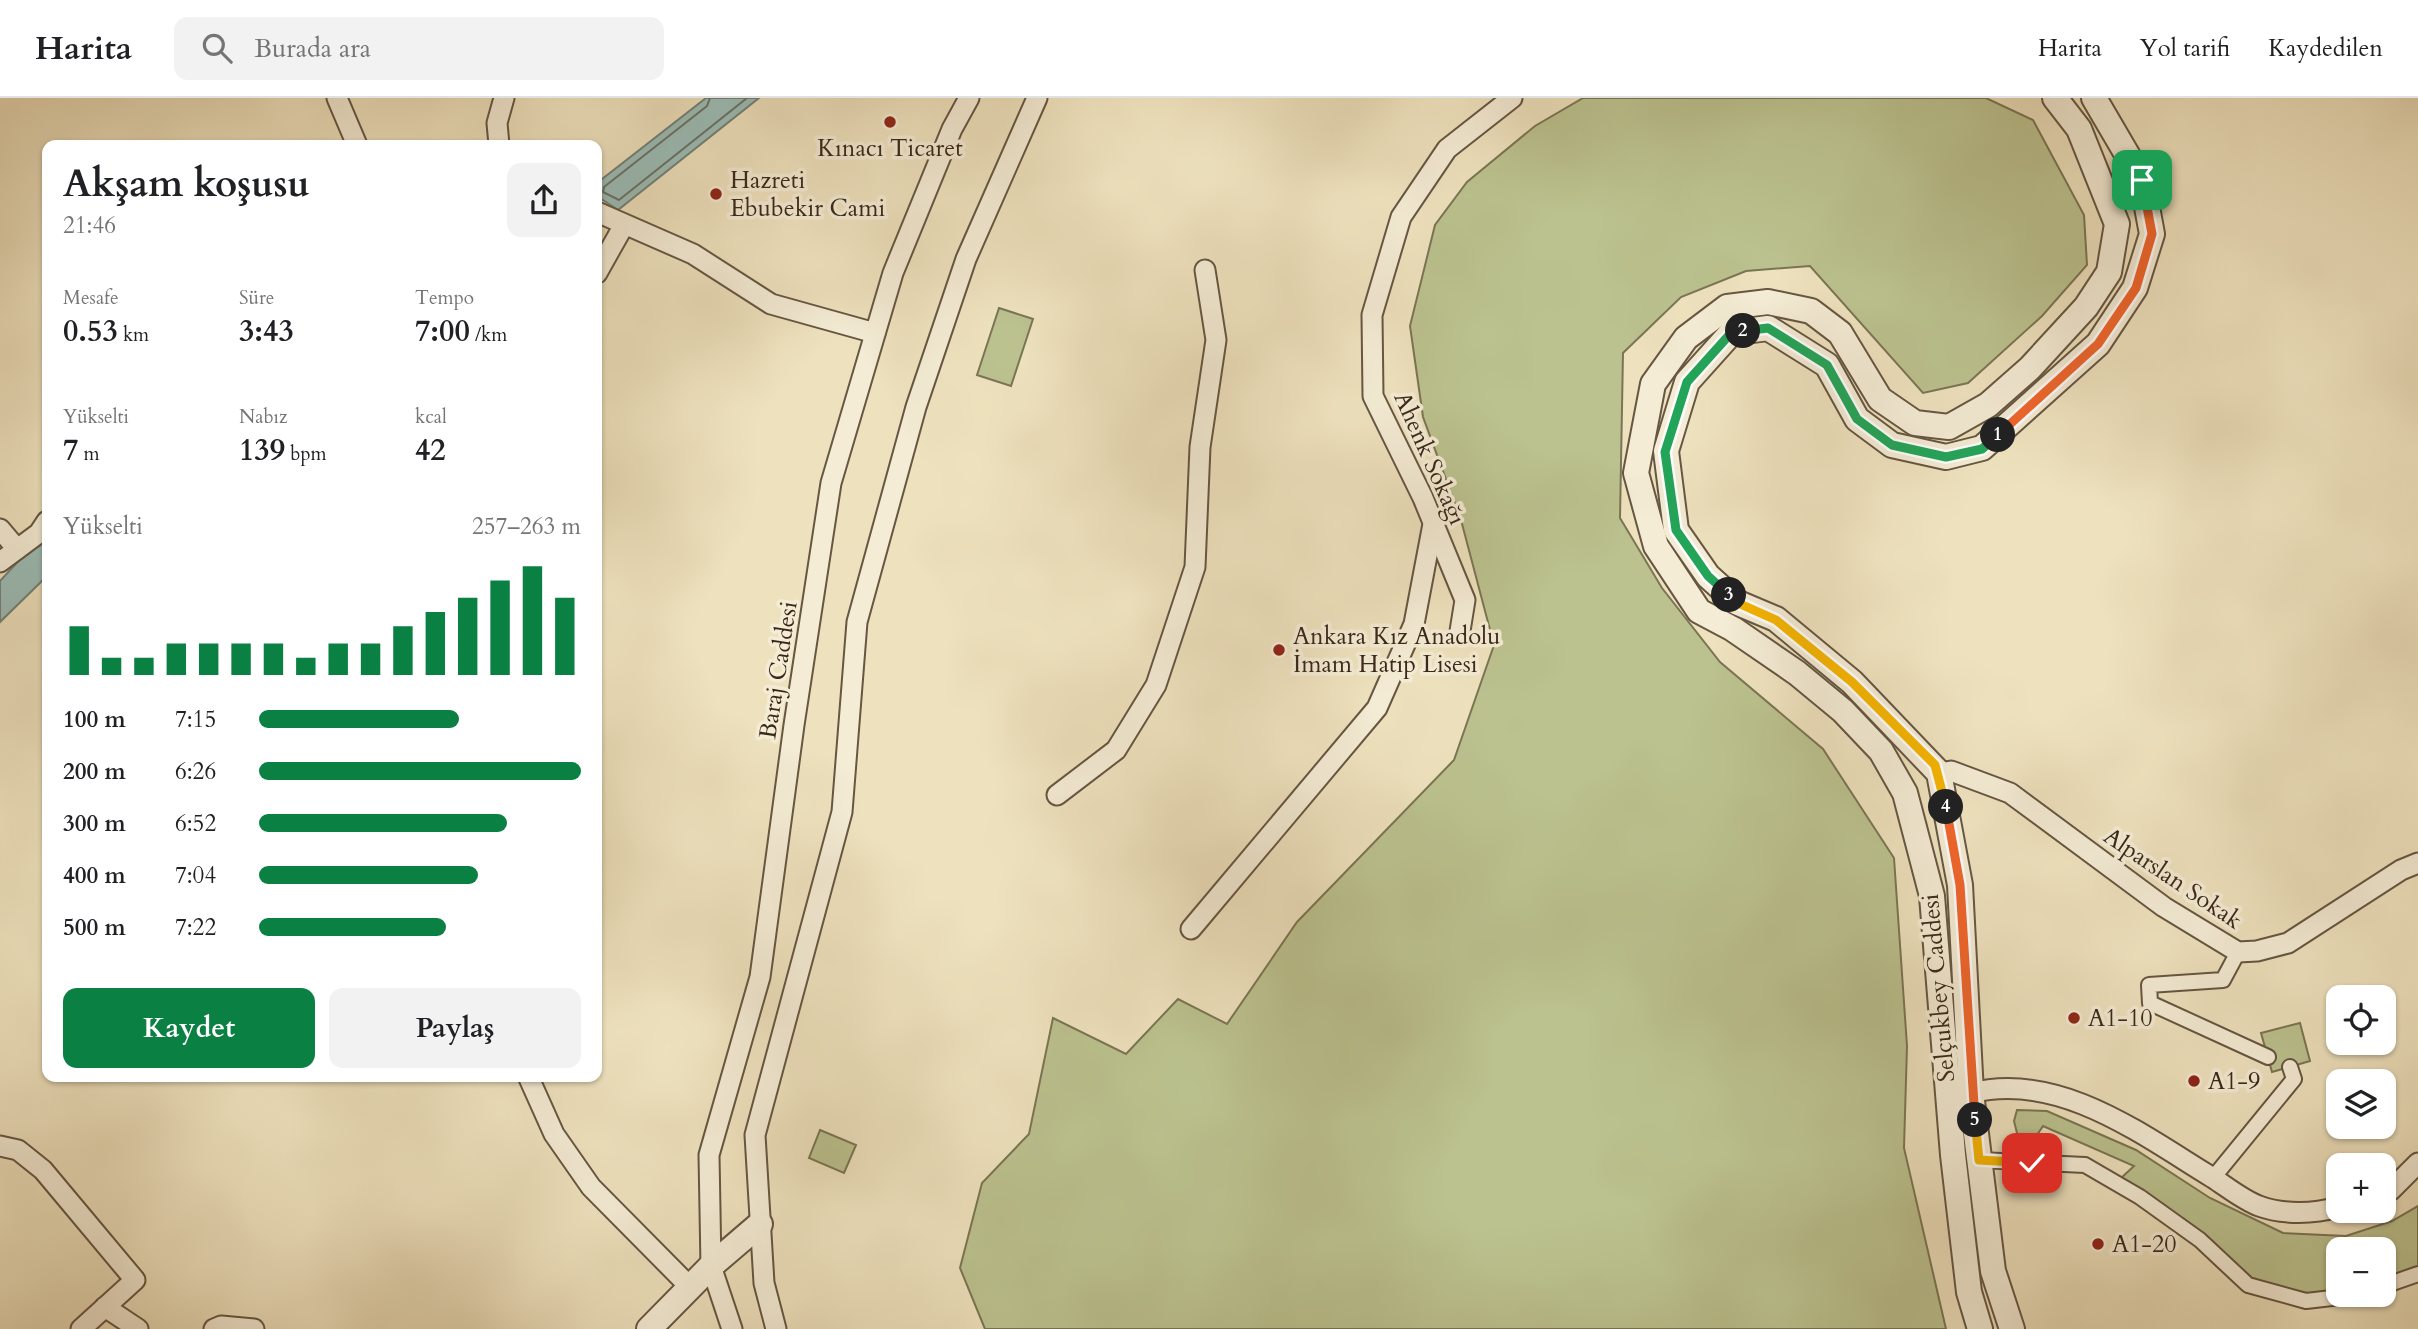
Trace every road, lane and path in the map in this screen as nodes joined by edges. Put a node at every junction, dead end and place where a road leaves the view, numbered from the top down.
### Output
1 (337, 98) edge
2 (504, 98) edge
3 (969, 98) edge
4 (1037, 98) edge
5 (1512, 98) edge
6 (2054, 98) edge
7 (2094, 98) edge
8 (355, 140) edge
9 (499, 140) edge
10 (602, 215) edge
11 (620, 224) junction
12 (602, 262) edge
13 (1205, 270) dead end
14 (875, 333) junction
15 (1433, 523) junction
16 (42, 528) edge
17 (0, 529) edge
18 (17, 549) junction
19 (0, 562) edge
20 (1460, 631) dead end
21 (1939, 773) junction
22 (1057, 794) dead end
23 (2418, 863) edge
24 (1191, 929) dead end
25 (2238, 952) junction
26 (2268, 1057) dead end
27 (2290, 1067) dead end
28 (531, 1082) edge
29 (1971, 1093) junction
30 (0, 1146) edge
31 (1979, 1160) junction
32 (2418, 1163) edge
33 (2213, 1178) junction
34 (2396, 1185) edge
35 (2326, 1210) edge
36 (760, 1224) junction
37 (711, 1266) junction
38 (2418, 1274) edge
39 (2396, 1282) edge
40 (690, 1287) junction
41 (2326, 1299) edge
42 (105, 1307) junction
43 (80, 1329) edge
44 (138, 1329) edge
45 (214, 1329) edge
46 (254, 1329) edge
47 (649, 1329) edge
48 (732, 1329) edge
49 (776, 1329) edge
50 (1980, 1329) edge
51 (2012, 1329) edge

1 - 8 street
2 - 9 street
3 - 14 street, Baraj Caddesi
4 - 36 street
5 - 15 street, Ahenk Sokağı
6 - 50 street, Selçukbey Caddesi
7 - 21 street
10 - 11 street
11 - 12 street
11 - 14 street
13 - 22 street
14 - 37 street, Baraj Caddesi
15 - 20 street, Ahenk Sokağı
15 - 24 street
16 - 18 street
17 - 18 street
18 - 19 street
21 - 25 street, Alparslan Sokak
21 - 29 street, Selçukbey Caddesi
23 - 25 street, Alparslan Sokak
25 - 26 street
27 - 33 street
28 - 40 street
29 - 31 street, Selçukbey Caddesi
29 - 33 street
30 - 42 street
31 - 41 street
31 - 51 street, Selçukbey Caddesi
32 - 34 street
33 - 35 street
36 - 37 street
36 - 49 street
37 - 40 street
37 - 48 street, Baraj Caddesi
38 - 39 street
40 - 47 street
42 - 43 street
42 - 44 street
45 - 46 street

